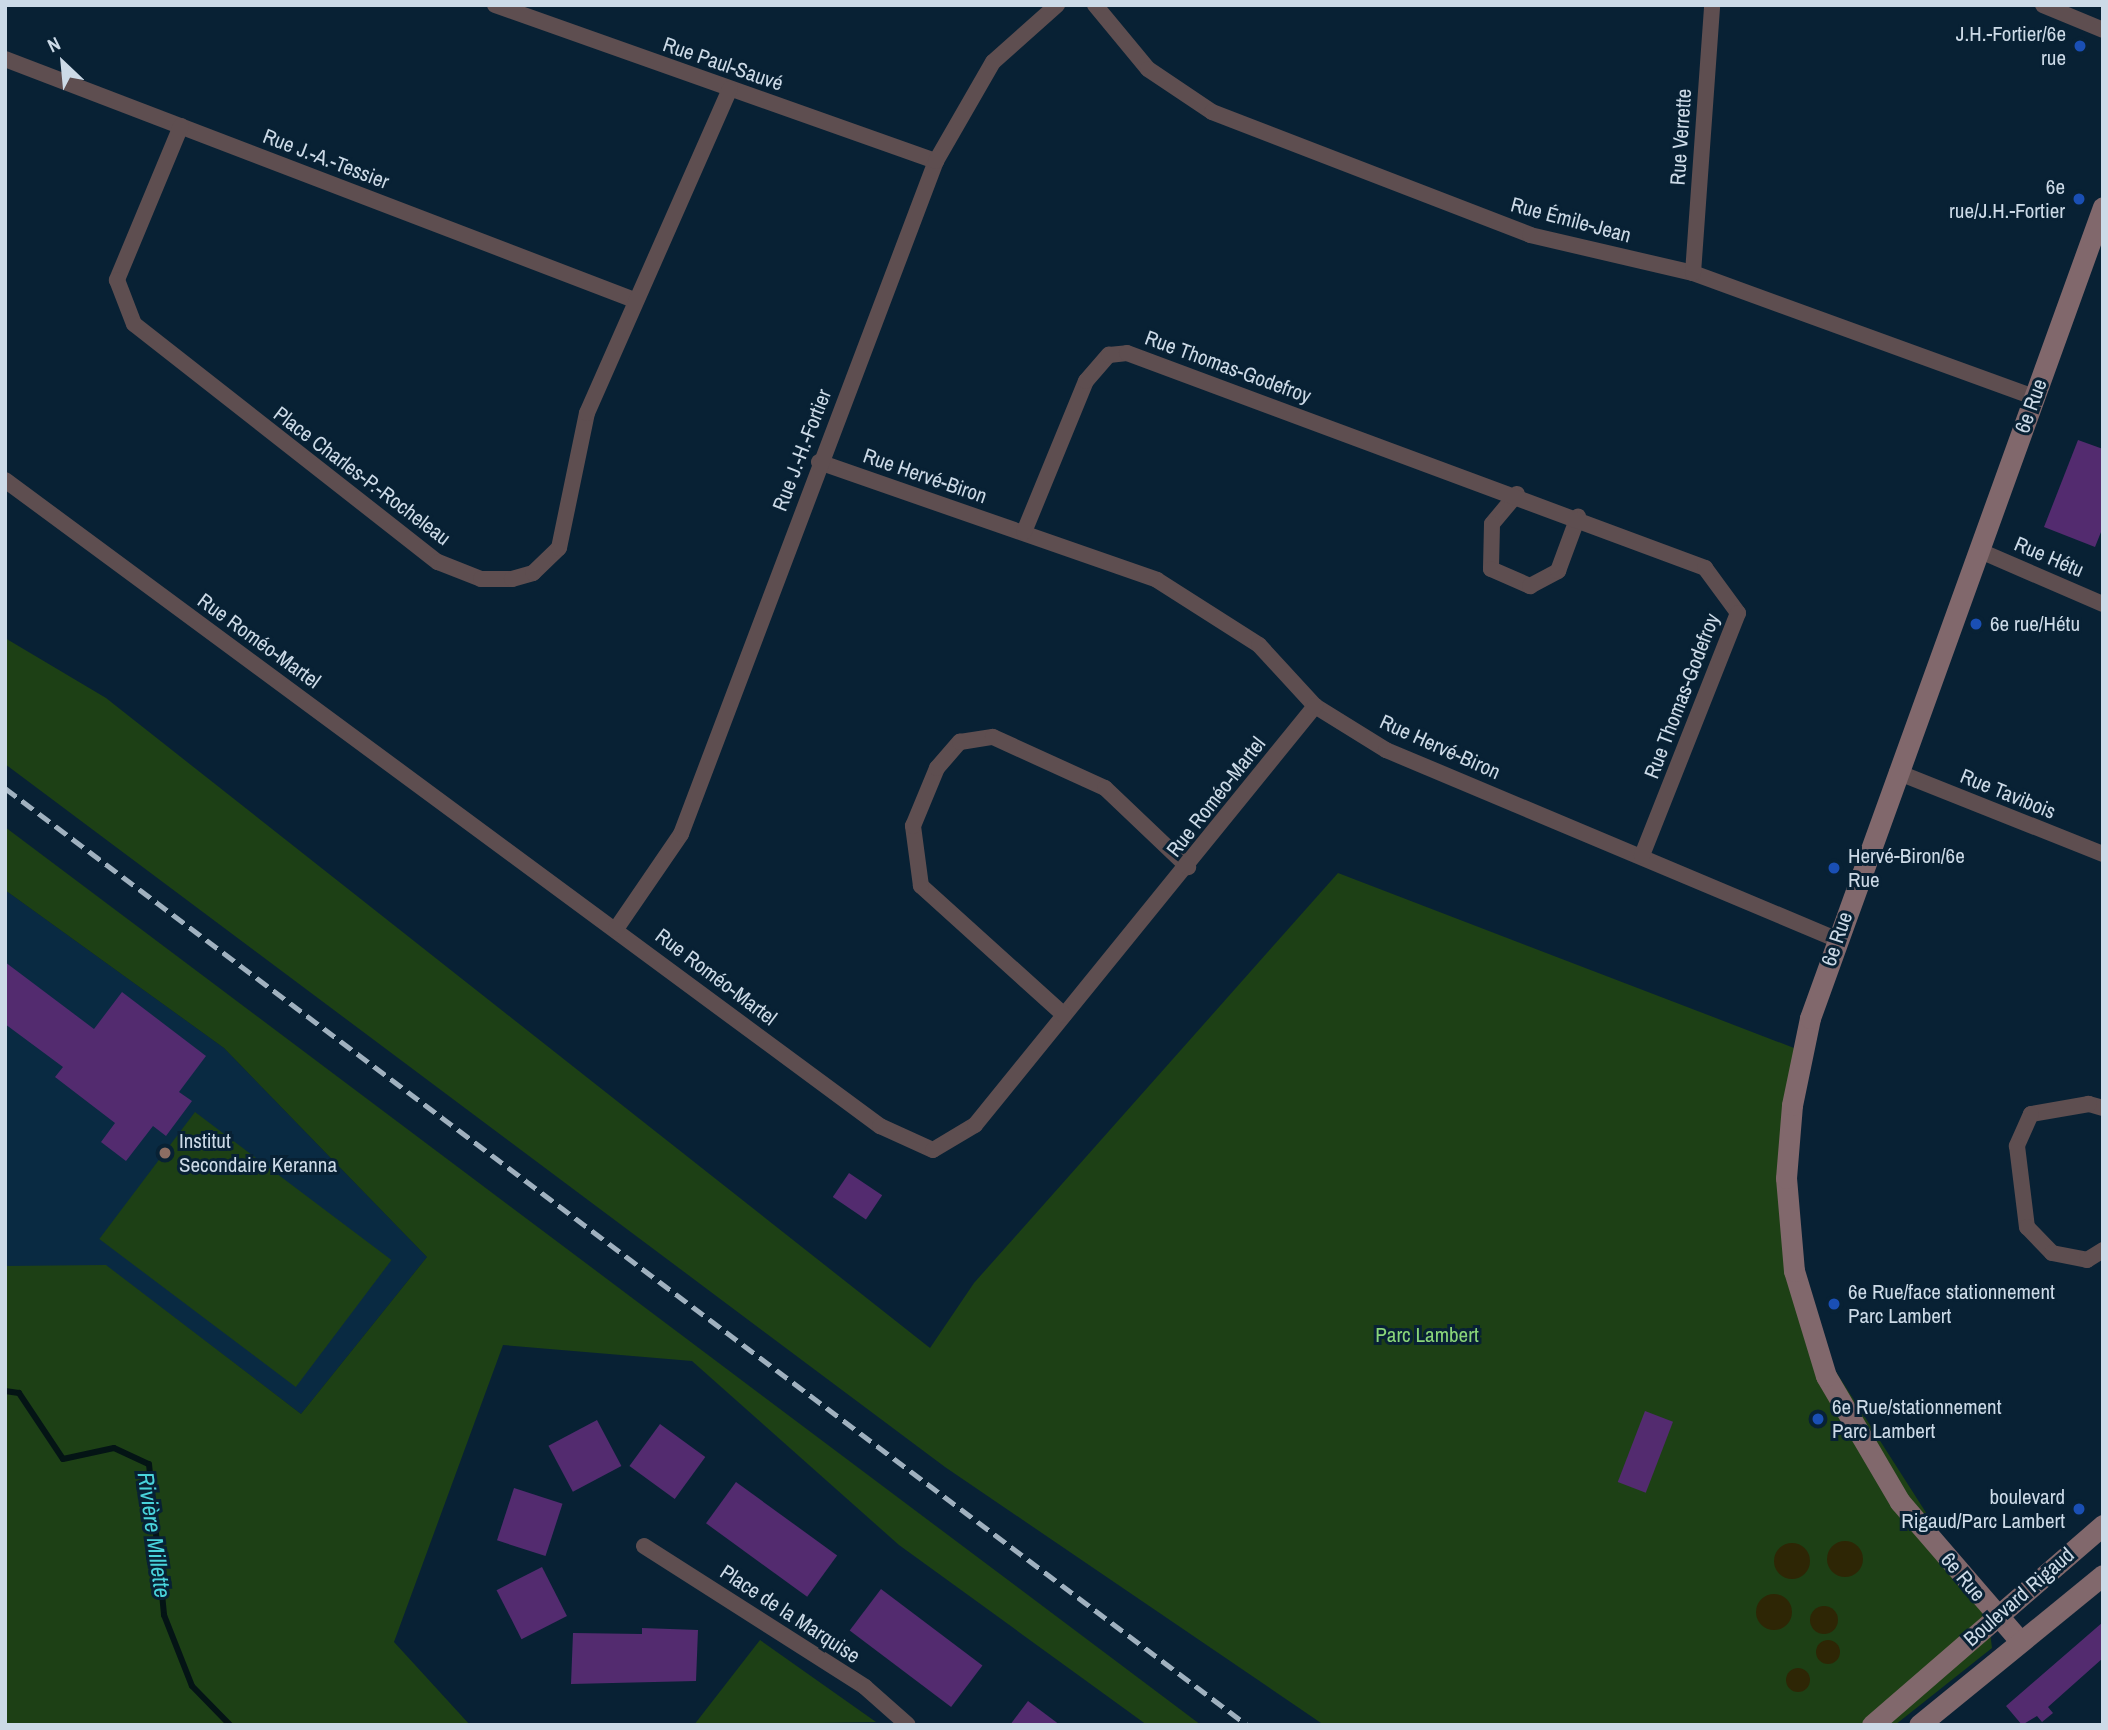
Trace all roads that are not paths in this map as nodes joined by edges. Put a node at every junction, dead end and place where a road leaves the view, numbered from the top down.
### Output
1 (495, 5) edge
2 (1057, 5) edge
3 (1095, 5) edge
4 (1712, 5) edge
5 (2043, 5) edge
6 (2103, 30) edge
7 (5, 59) edge
8 (730, 89) junction
9 (181, 126) junction
10 (936, 161) junction
11 (2103, 207) edge
12 (1693, 273) junction
13 (632, 299) junction
14 (2034, 397) junction
15 (819, 462) junction
16 (5, 480) edge
17 (1517, 494) junction
18 (1578, 517) junction
19 (1024, 533) junction
20 (1978, 550) junction
21 (2103, 604) edge
22 (1315, 706) junction
23 (1897, 772) junction
24 (2103, 855) edge
25 (1642, 856) junction
26 (1188, 867) junction
27 (616, 929) junction
28 (1836, 939) junction
29 (1064, 1014) junction
30 (2103, 1108) edge
31 (2103, 1250) edge
32 (2103, 1525) edge
33 (644, 1546) dead end
34 (2103, 1575) edge
35 (1997, 1616) junction
36 (2020, 1641) junction
37 (908, 1725) edge
38 (1872, 1725) edge
39 (1919, 1725) edge

1 - 8 street, Rue Paul-Sauvé
2 - 10 street, Rue J.-H.-Fortier
3 - 12 street, Rue Émile-Jean
4 - 12 street, Rue Verrette
5 - 6 street
7 - 9 street, Rue J.-A.-Tessier
8 - 10 street, Rue Paul-Sauvé
8 - 13 street, Place Charles-P.-Rocheleau
9 - 13 street, Rue J.-A.-Tessier
9 - 13 street, Place Charles-P.-Rocheleau
10 - 15 street, Rue J.-H.-Fortier
11 - 14 street, 6e Rue
12 - 14 street, Rue Émile-Jean
14 - 20 street, 6e Rue
15 - 19 street, Rue Hervé-Biron
15 - 27 street, Rue J.-H.-Fortier
16 - 27 street, Rue Roméo-Martel
17 - 18 street, Rue Thomas-Godefroy
17 - 18 street
17 - 19 street, Rue Thomas-Godefroy
18 - 25 street, Rue Thomas-Godefroy
19 - 22 street, Rue Hervé-Biron
20 - 21 street, Rue Hétu
20 - 23 street, 6e Rue
22 - 25 street, Rue Hervé-Biron
22 - 26 street, Rue Roméo-Martel
23 - 24 street, Rue Tavibois
23 - 28 street, 6e Rue
25 - 28 street, Rue Hervé-Biron
26 - 29 street, Rue Roméo-Martel
26 - 29 street
27 - 29 street, Rue Roméo-Martel
28 - 35 street, 6e Rue
30 - 31 street
32 - 35 street, Boulevard Rigaud
33 - 37 street, Place de la Marquise
34 - 36 street, Boulevard Rigaud
35 - 36 street, 6e Rue
35 - 38 street, Boulevard Rigaud
36 - 39 street, Boulevard Rigaud

